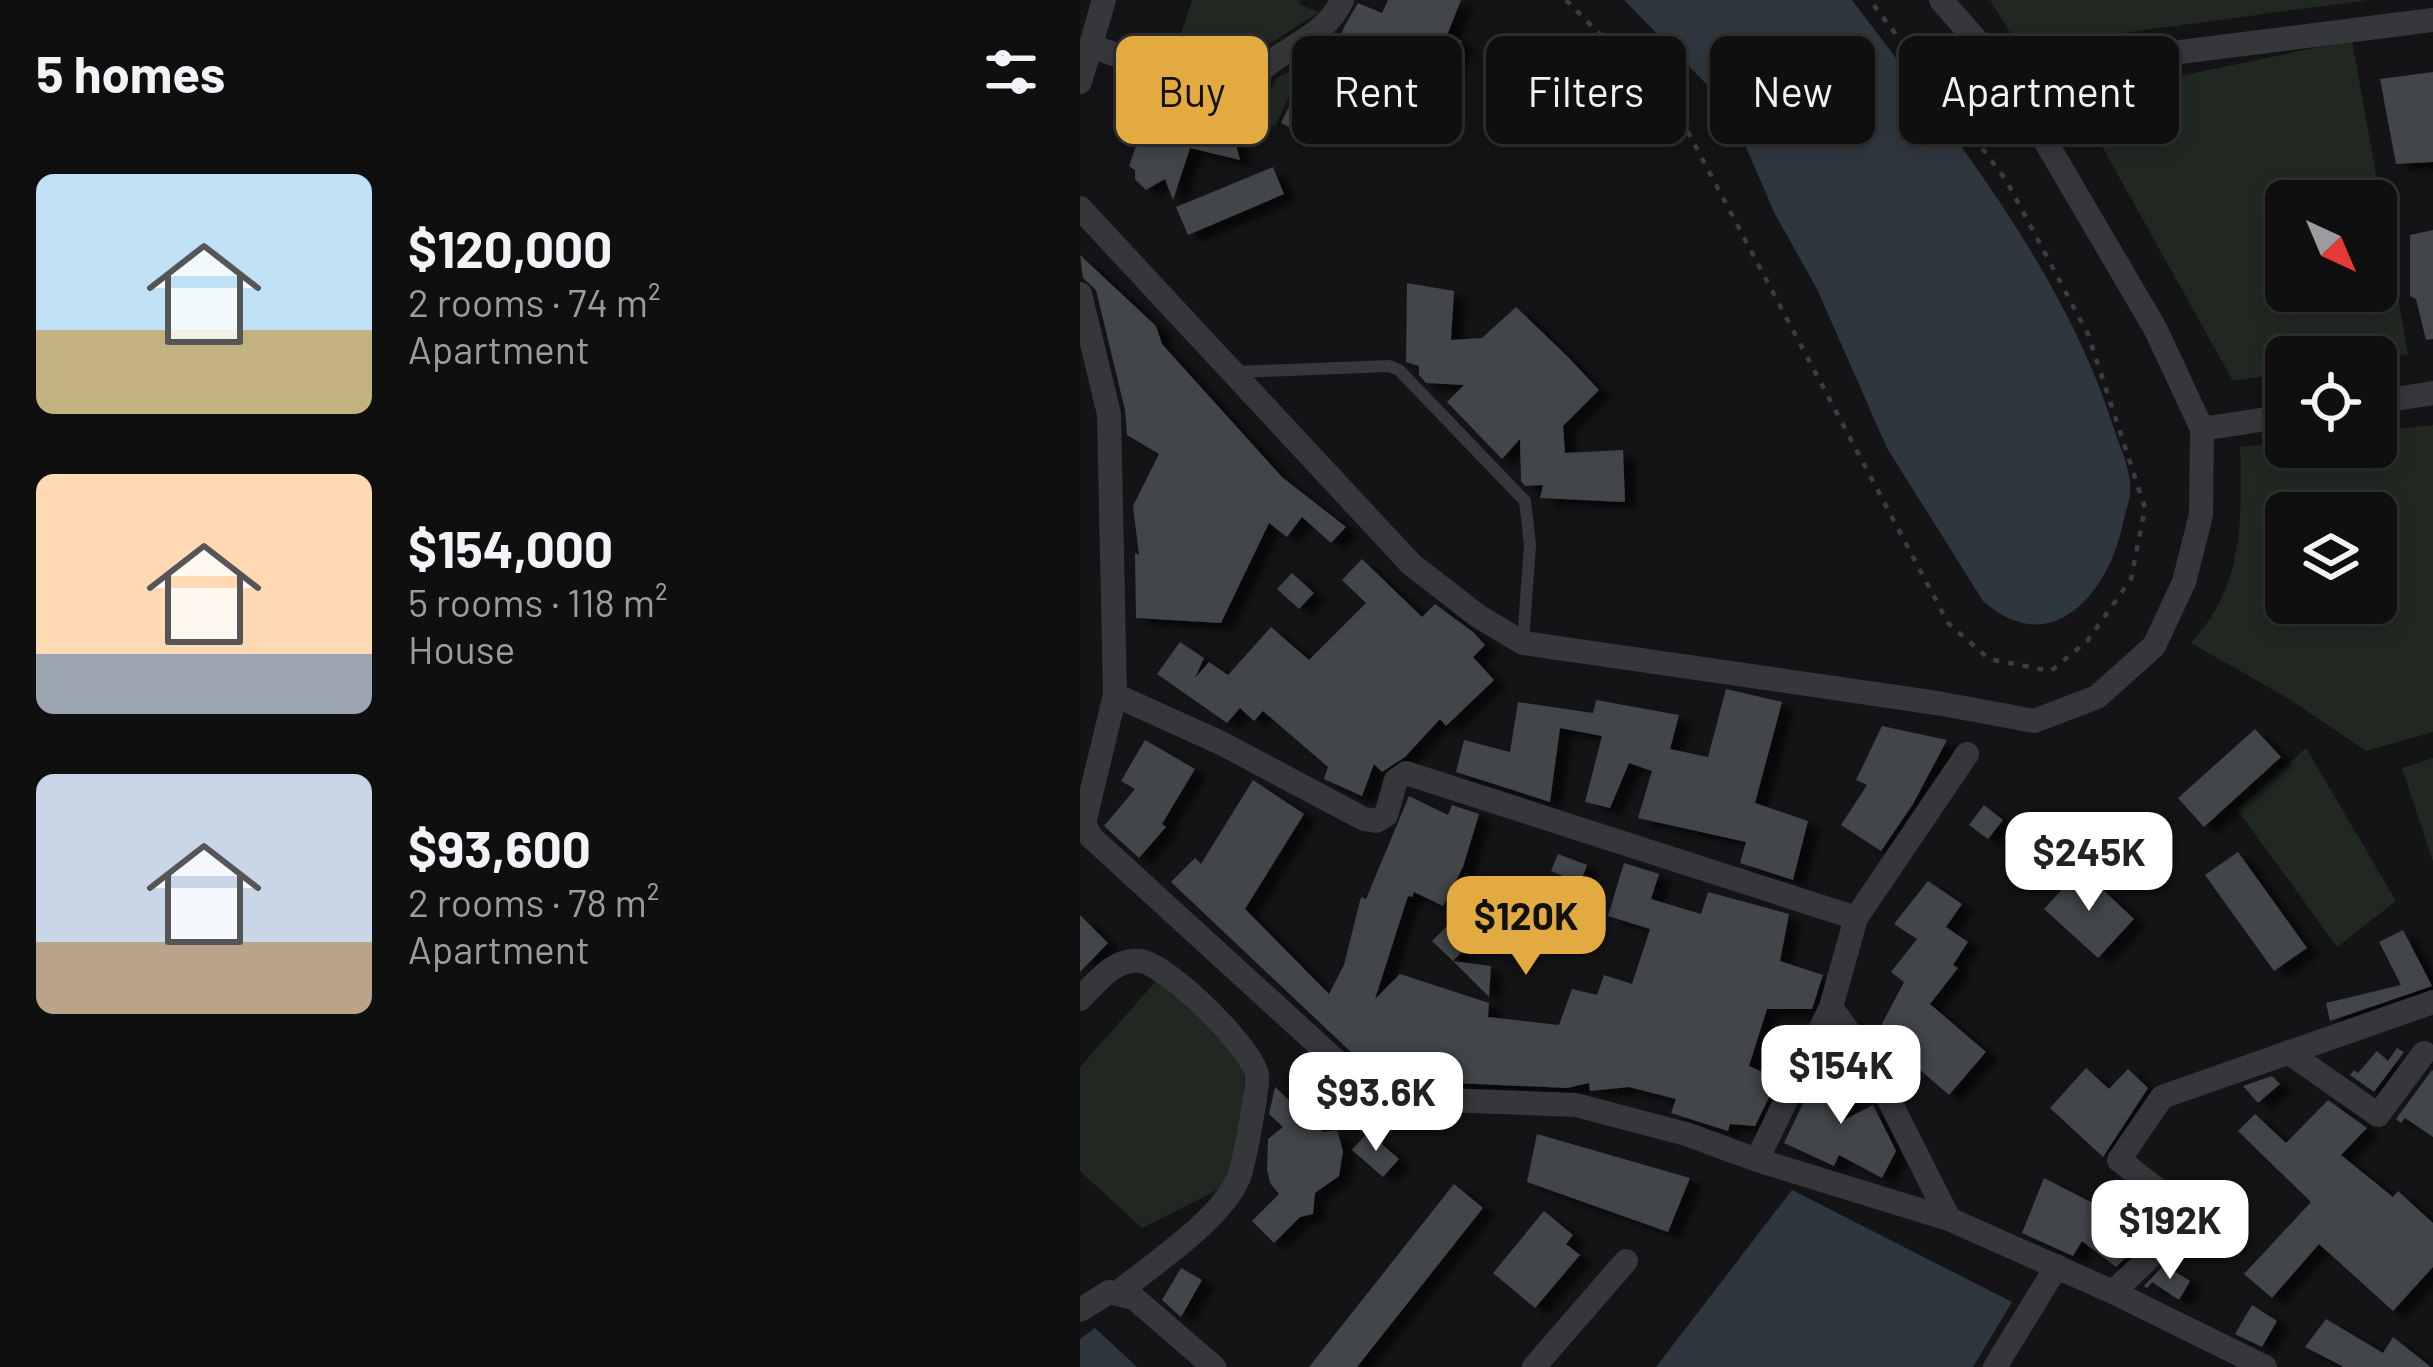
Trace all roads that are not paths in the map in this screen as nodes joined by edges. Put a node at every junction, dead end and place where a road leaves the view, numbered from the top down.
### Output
1 (1104, 0) edge
2 (1342, 0) edge
3 (1941, 0) edge
4 (2433, 20) edge
5 (1973, 36) edge
6 (1090, 46) junction
7 (2179, 52) edge
8 (1080, 82) edge
9 (2047, 144) edge
10 (1080, 208) edge
11 (1080, 294) edge
12 (1235, 372) junction
13 (2433, 393) edge
14 (2397, 399) edge
15 (2265, 419) edge
16 (2202, 429) junction
17 (1523, 644) junction
18 (1115, 695) junction
19 (1967, 754) dead end
20 (1856, 918) junction
21 (1080, 999) edge
22 (2433, 1002) edge
23 (1832, 1006) junction
24 (2288, 1052) junction
25 (2424, 1053) dead end
26 (1757, 1160) junction
27 (1949, 1219) junction
28 (1626, 1261) dead end
29 (2056, 1266) junction
30 (1118, 1292) junction
31 (2113, 1292) junction
32 (1080, 1310) edge
33 (1214, 1367) edge
34 (1534, 1367) edge
35 (1995, 1367) edge
36 (2264, 1367) edge

1 - 6 street
2 - 6 street
3 - 5 street
4 - 7 street
6 - 8 street
9 - 16 street
10 - 12 street
11 - 18 street
12 - 17 street
12 - 17 lane
13 - 14 street
15 - 16 street
16 - 17 street
18 - 20 street
18 - 26 street
19 - 20 street
20 - 23 street
21 - 30 street
22 - 24 street
23 - 26 street
23 - 27 street
24 - 25 street
24 - 31 street
26 - 27 street
27 - 29 street
28 - 34 street
29 - 31 street
29 - 35 street
30 - 32 street
30 - 33 street
31 - 36 street

